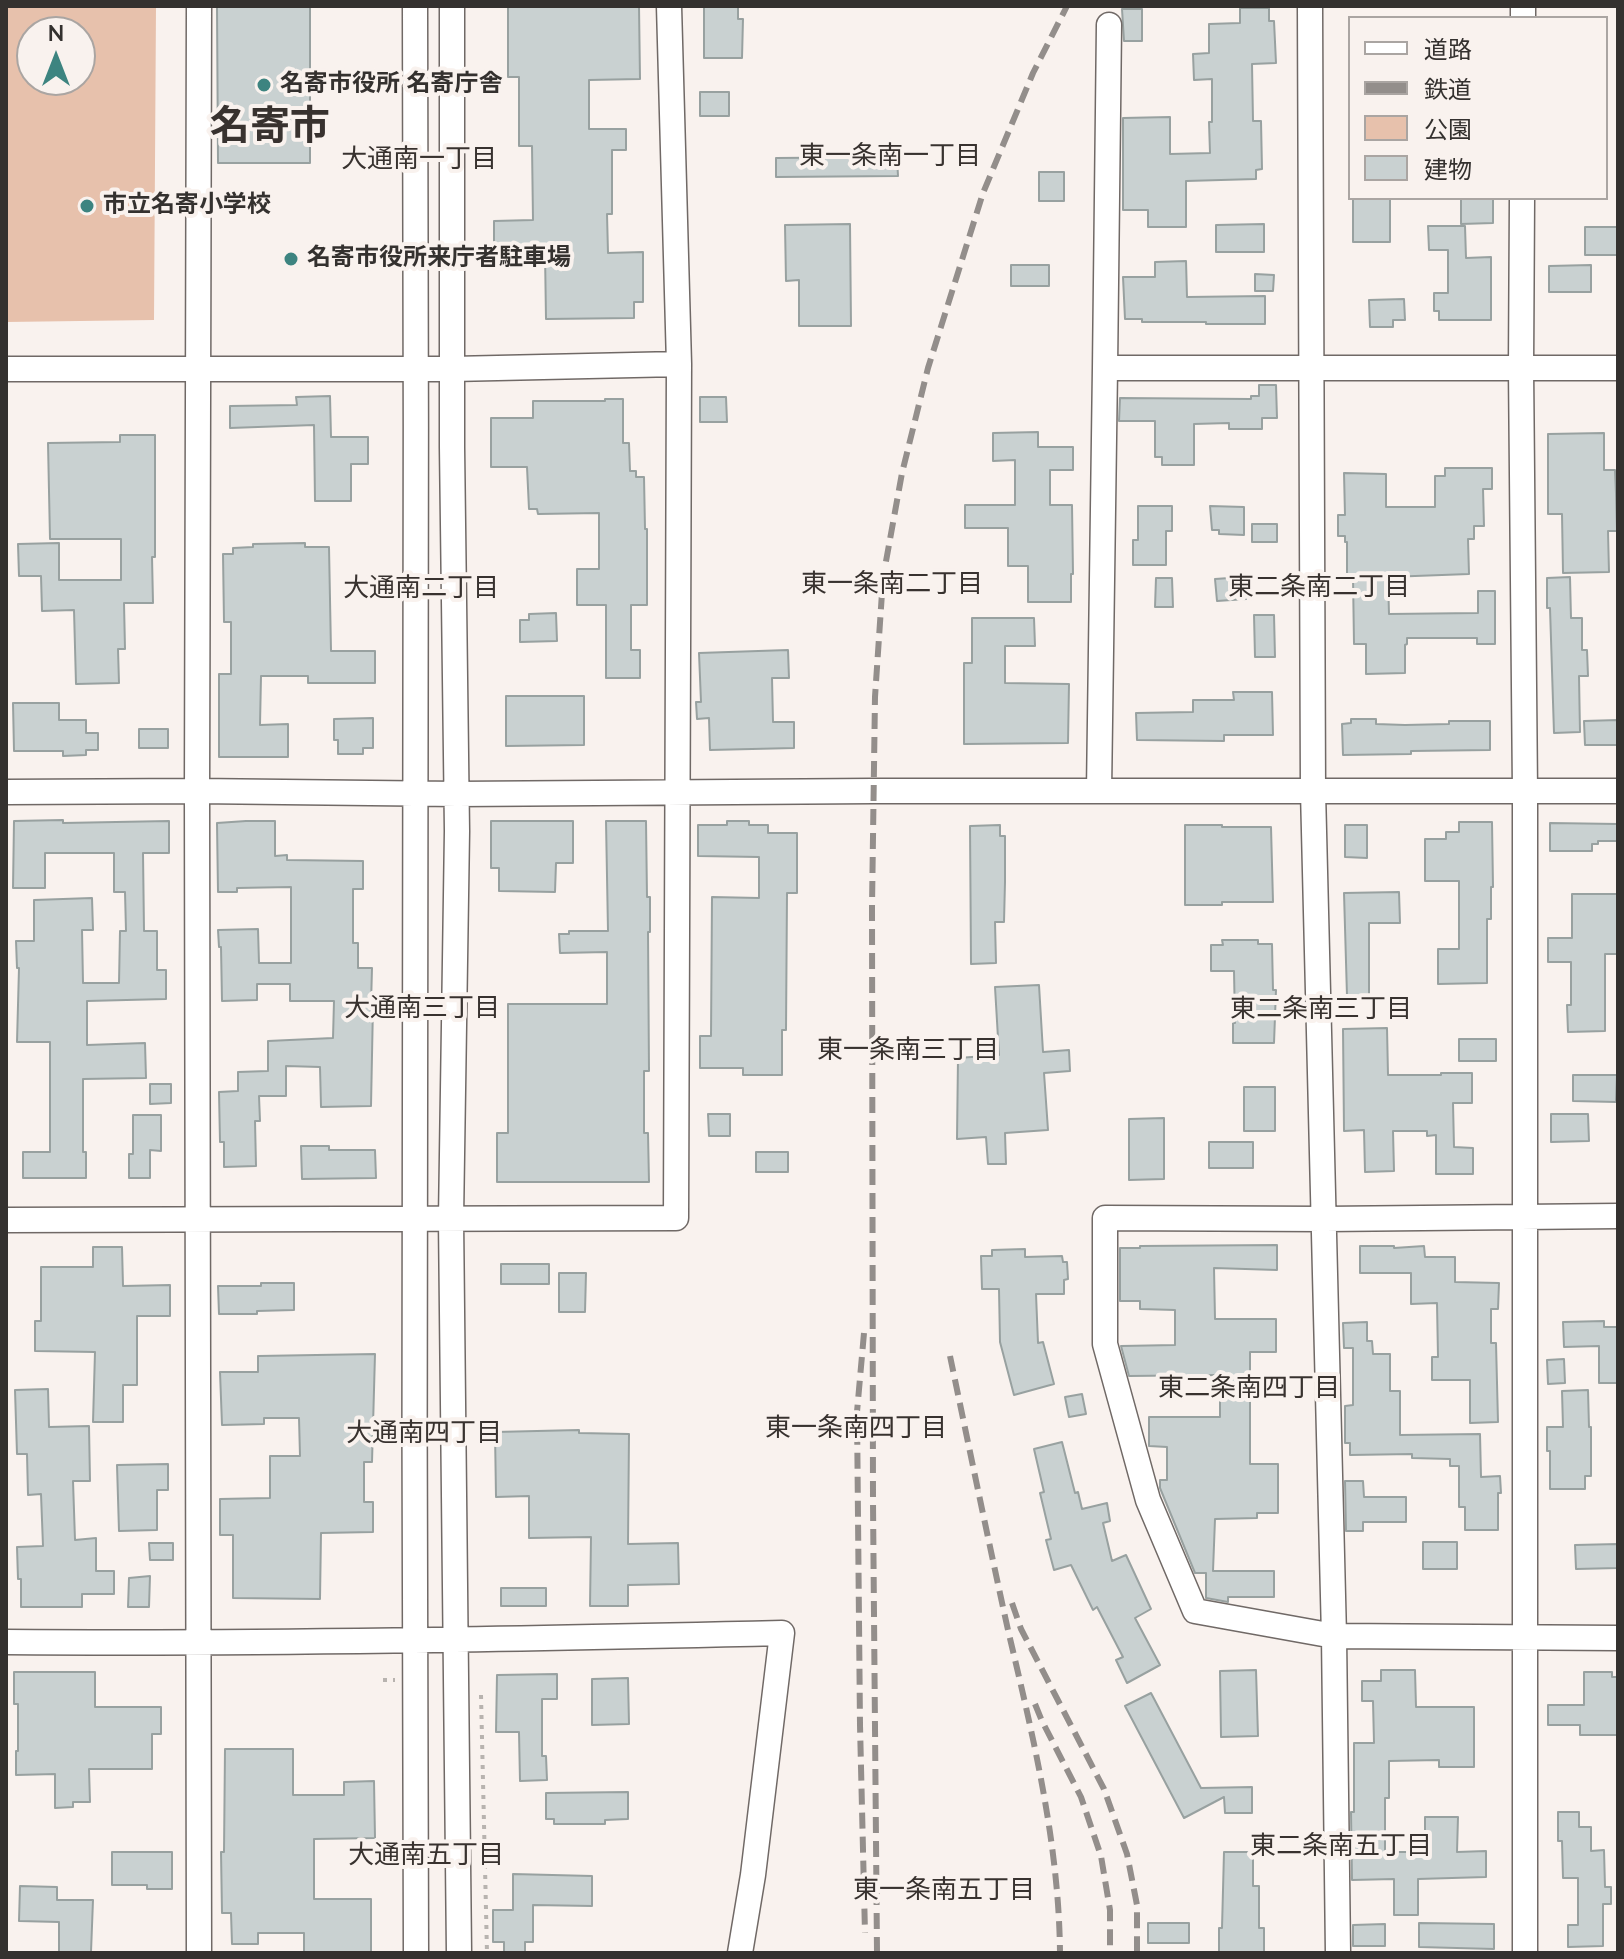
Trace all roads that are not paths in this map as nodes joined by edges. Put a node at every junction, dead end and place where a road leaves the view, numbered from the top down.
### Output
1 (199, 6) edge
2 (415, 6) edge
3 (452, 6) edge
4 (669, 6) edge
5 (1310, 6) edge
6 (1109, 25) dead end
7 (1522, 200) edge
8 (679, 364) junction
9 (1105, 368) junction
10 (1311, 368) junction
11 (1521, 368) junction
12 (1618, 368) edge
13 (6, 369) edge
14 (198, 369) junction
15 (417, 369) junction
16 (452, 369) junction
17 (197, 791) junction
18 (1099, 791) junction
19 (1313, 791) junction
20 (1618, 791) edge
21 (6, 792) edge
22 (676, 792) junction
23 (1525, 792) junction
24 (414, 794) junction
25 (457, 794) junction
26 (1618, 1216) edge
27 (1524, 1217) junction
28 (414, 1219) junction
29 (451, 1219) junction
30 (1325, 1219) junction
31 (6, 1220) edge
32 (198, 1220) junction
33 (1334, 1636) junction
34 (1525, 1637) junction
35 (1618, 1638) edge
36 (456, 1640) junction
37 (415, 1641) junction
38 (6, 1642) edge
39 (198, 1643) junction
40 (199, 1953) edge
41 (416, 1953) edge
42 (459, 1953) edge
43 (740, 1953) edge
44 (1338, 1953) edge
45 (1525, 1953) edge

1 - 14 street
2 - 15 street
3 - 16 street
4 - 8 street
5 - 10 street
6 - 9 street
7 - 11 street
8 - 16 street
8 - 22 street
9 - 10 street
9 - 18 street
10 - 11 street
10 - 19 street
11 - 12 street
11 - 23 street
13 - 14 street
14 - 15 street
14 - 17 street
15 - 16 street
15 - 24 street
16 - 25 street
17 - 21 street
17 - 24 street
17 - 32 street
18 - 19 street
18 - 22 street
19 - 23 street
19 - 30 street
20 - 23 street
22 - 25 street
22 - 29 street
23 - 27 street
24 - 25 street
24 - 28 street
25 - 29 street
26 - 27 street
27 - 30 street
27 - 34 street
28 - 29 street
28 - 32 street
28 - 37 street
29 - 36 street
30 - 33 street
30 - 33 street
31 - 32 street
32 - 39 street
33 - 34 street
33 - 44 street
34 - 35 street
34 - 45 street
36 - 37 street
36 - 42 street
36 - 43 street
37 - 39 street
37 - 41 street
38 - 39 street
39 - 40 street

